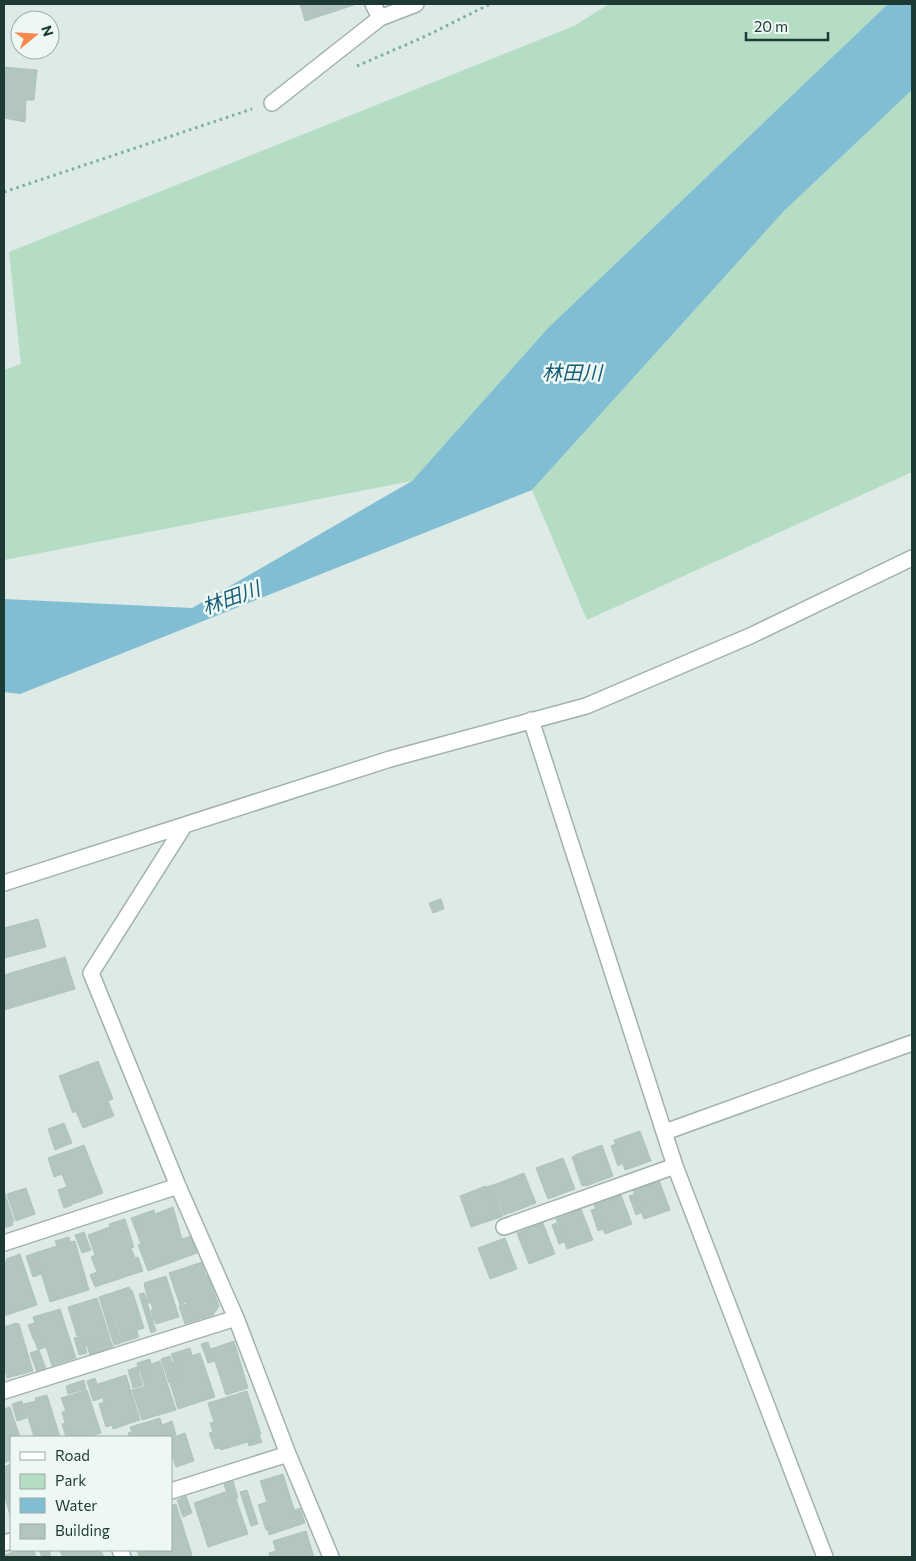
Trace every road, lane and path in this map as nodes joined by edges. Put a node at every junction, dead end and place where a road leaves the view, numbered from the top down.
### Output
1 (373, 4) edge
2 (416, 4) edge
3 (490, 4) edge
4 (380, 18) junction
5 (354, 67) dead end
6 (272, 103) joint
7 (4, 192) edge
8 (912, 558) edge
9 (531, 720) junction
10 (184, 826) junction
11 (4, 883) edge
12 (912, 1043) edge
13 (665, 1132) junction
14 (675, 1166) junction
15 (178, 1186) junction
16 (504, 1227) dead end
17 (4, 1244) edge
18 (236, 1318) junction
19 (4, 1391) edge
20 (288, 1454) junction
21 (172, 1491) edge
22 (331, 1557) edge
23 (825, 1557) edge

1 - 4 street
2 - 4 street
3 - 5 path
4 - 6 street
6 - 7 path
8 - 9 street
9 - 10 street
9 - 13 street
10 - 11 street
10 - 15 street
12 - 13 street
13 - 14 street
14 - 16 street
14 - 23 street
15 - 17 street
15 - 18 street
18 - 19 street
18 - 20 street
20 - 21 street
20 - 22 street

